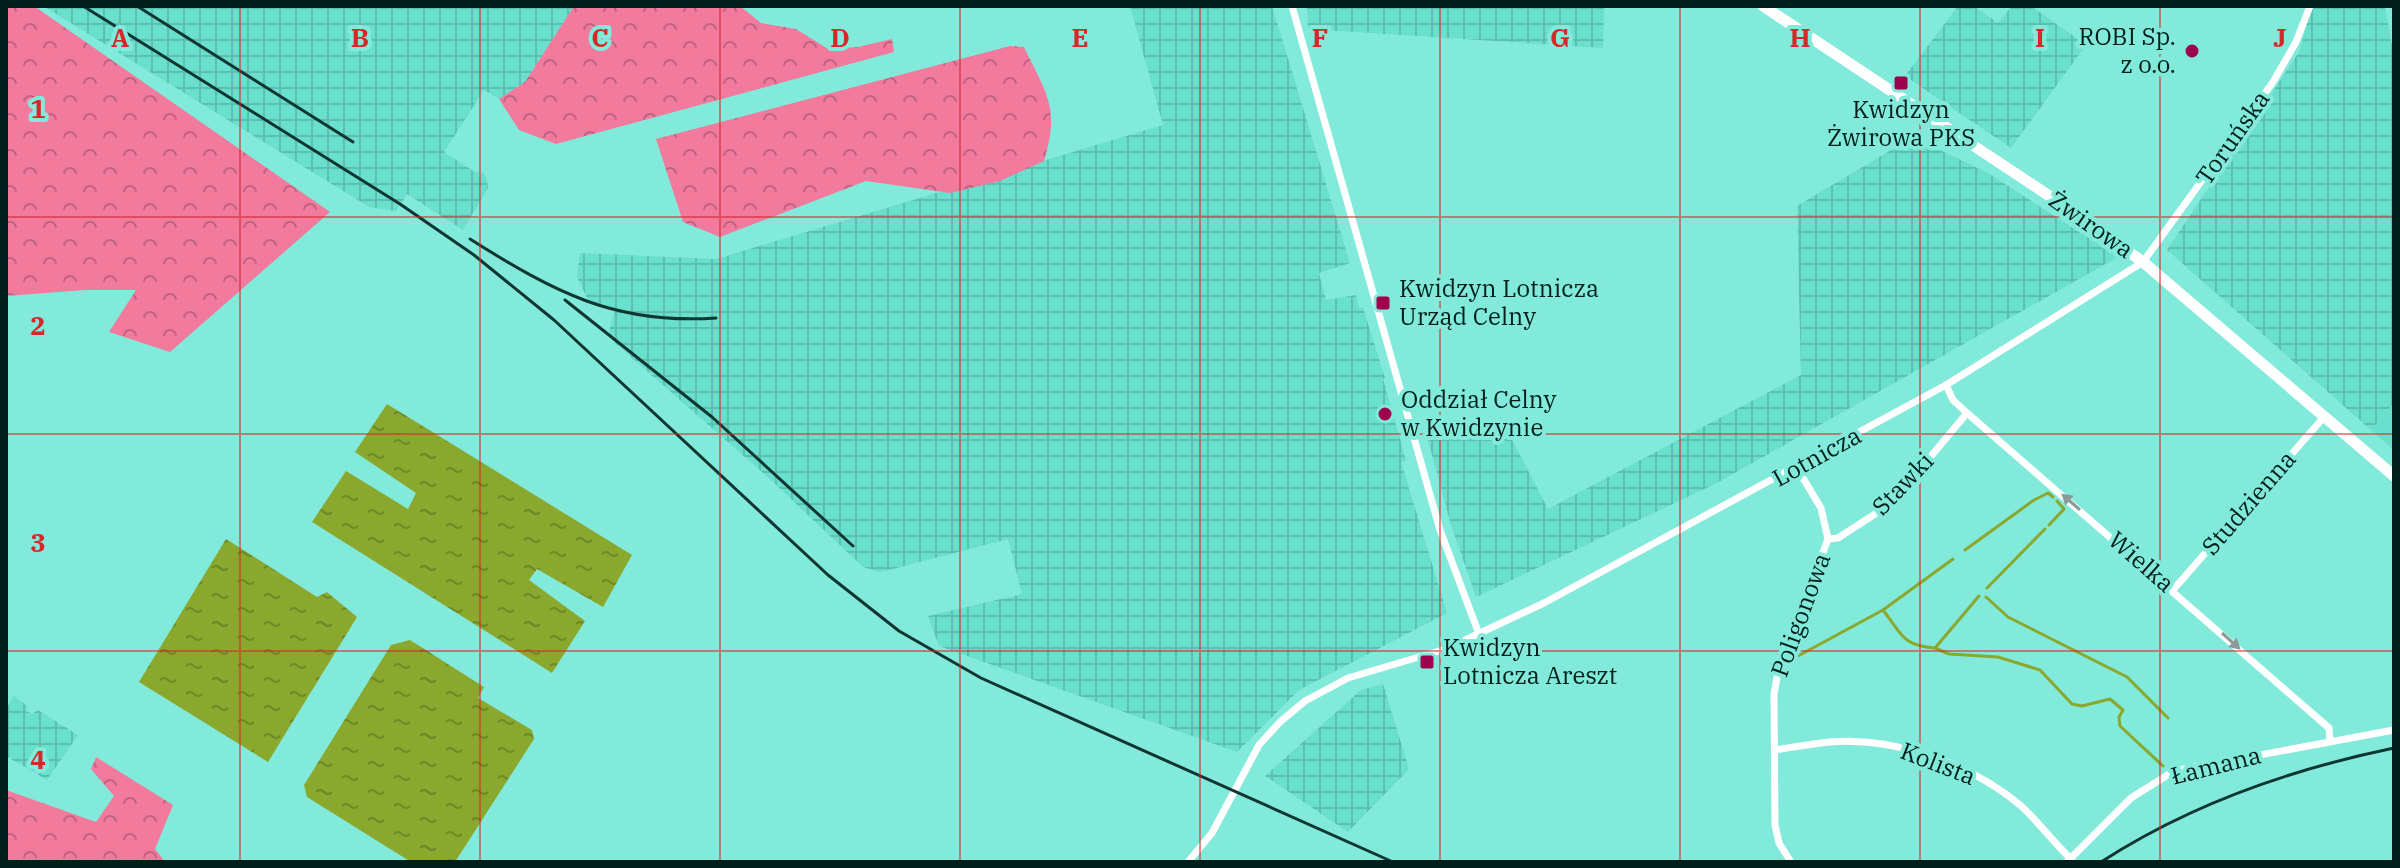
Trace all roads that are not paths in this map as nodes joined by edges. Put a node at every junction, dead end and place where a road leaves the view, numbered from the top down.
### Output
1 (1292, 6) edge
2 (1763, 6) edge
3 (2310, 6) edge
4 (2143, 262) junction
5 (1946, 385) junction
6 (1967, 413) junction
7 (2324, 417) junction
8 (1797, 468) junction
9 (2394, 476) edge
10 (1828, 539) junction
11 (2173, 590) junction
12 (1479, 634) junction
13 (2394, 730) edge
14 (2330, 741) junction
15 (1775, 750) junction
16 (2069, 860) edge
17 (1188, 862) edge
18 (1791, 862) edge

1 - 12 street
2 - 4 street, Żwirowa
3 - 4 street, Toruńska
4 - 5 street, Lotnicza
4 - 7 street, Żwirowa
5 - 6 street, Wielka
5 - 8 street, Lotnicza
6 - 10 street, Stawki
11 -> 6 street, Wielka
7 - 9 street, Żwirowa
7 - 11 street, Studzienna
8 - 10 street, Poligonowa
8 - 12 street, Lotnicza
10 - 15 street, Poligonowa
11 -> 14 street, Wielka
12 - 17 street, Lotnicza
13 - 14 street, Łamana
14 - 16 street, Łamana
15 - 16 street, Kolista
15 - 18 street, Poligonowa

